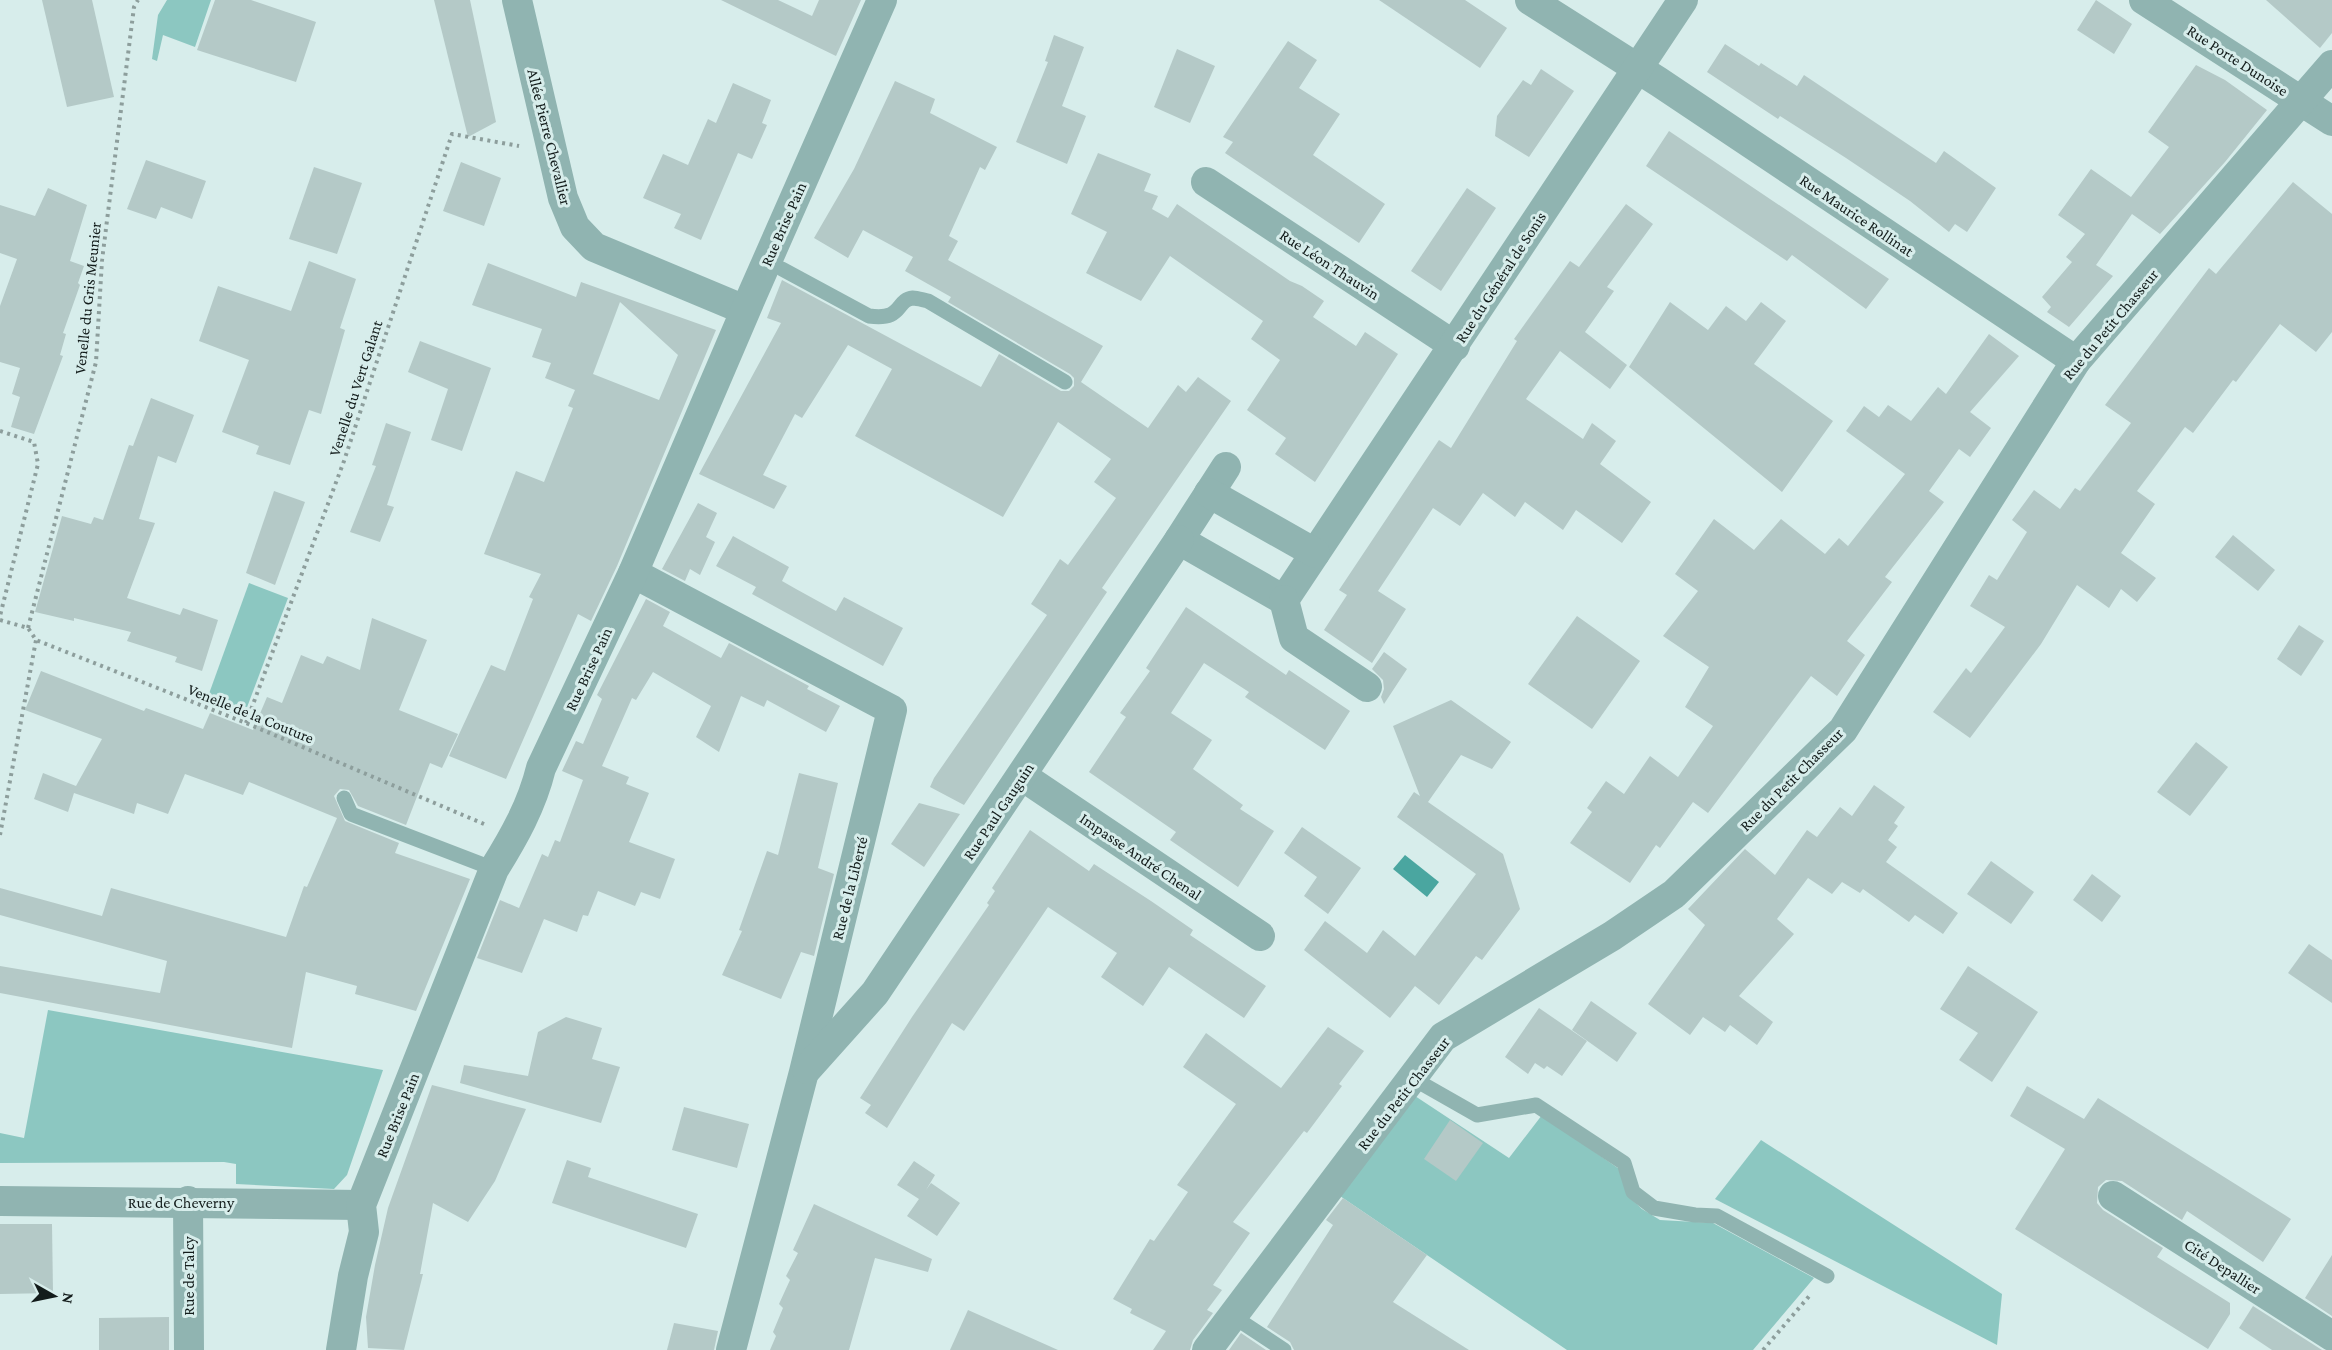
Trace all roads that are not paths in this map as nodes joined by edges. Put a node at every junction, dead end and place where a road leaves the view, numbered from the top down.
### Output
1 (517, 0) edge
2 (882, 0) edge
3 (1530, 0) edge
4 (1683, 0) edge
5 (2144, 0) edge
6 (2332, 65) edge
7 (1638, 68) junction
8 (2301, 102) junction
9 (2332, 121) edge
10 (1206, 183) dead end
11 (782, 269) dead end
12 (745, 310) junction
13 (1455, 346) junction
14 (2076, 361) junction
15 (1065, 382) dead end
16 (1226, 467) dead end
17 (1209, 492) junction
18 (1179, 540) junction
19 (1315, 553) junction
20 (633, 573) junction
21 (1284, 600) junction
22 (1367, 687) dead end
23 (1022, 776) junction
24 (344, 798) dead end
25 (494, 869) junction
26 (1260, 936) dead end
27 (804, 1072) junction
28 (1412, 1078) junction
29 (2114, 1196) dead end
30 (0, 1201) edge
31 (188, 1201) junction
32 (361, 1205) junction
33 (1827, 1276) road end
34 (1234, 1317) junction
35 (2332, 1336) edge
36 (189, 1350) edge
37 (341, 1350) edge
38 (731, 1350) edge
39 (1207, 1350) edge
40 (1284, 1350) edge

1 - 12 street, Allée Pierre Chevallier
2 - 12 street, Rue Brise Pain
3 - 7 street, Rue Maurice Rollinat
4 - 7 street, Rue du Général de Sonis
5 - 8 street, Rue Porte Dunoise
6 - 8 street, Rue du Petit Chasseur
7 - 13 street, Rue du Général de Sonis
7 - 14 street, Rue Maurice Rollinat
8 - 9 street, Rue Porte Dunoise
8 - 14 street, Rue du Petit Chasseur
10 - 13 street, Rue Léon Thauvin
11 - 15 lane
12 - 20 street, Rue Brise Pain
13 - 19 street, Rue du Général de Sonis
14 - 28 street, Rue du Petit Chasseur
16 - 17 street, Rue Paul Gauguin
17 - 18 street, Rue Paul Gauguin
17 - 19 street
18 - 21 street
18 - 23 street, Rue Paul Gauguin
19 - 21 street, Rue du Général de Sonis
20 - 25 street, Rue Brise Pain
20 - 27 street, Rue de la Liberté
21 - 22 street
23 - 26 street, Impasse André Chenal
23 - 27 street, Rue Paul Gauguin
24 - 25 lane
25 - 32 street, Rue Brise Pain
27 - 38 street, Rue de la Liberté
28 - 33 lane
28 - 34 street, Rue du Petit Chasseur
29 - 35 street, Cité Depallier
30 - 31 street, Rue de Cheverny
31 - 32 street, Rue de Cheverny
31 - 36 street, Rue de Talcy
32 - 37 street, Rue Brise Pain
34 - 39 street, Rue du Petit Chasseur
34 - 40 lane

